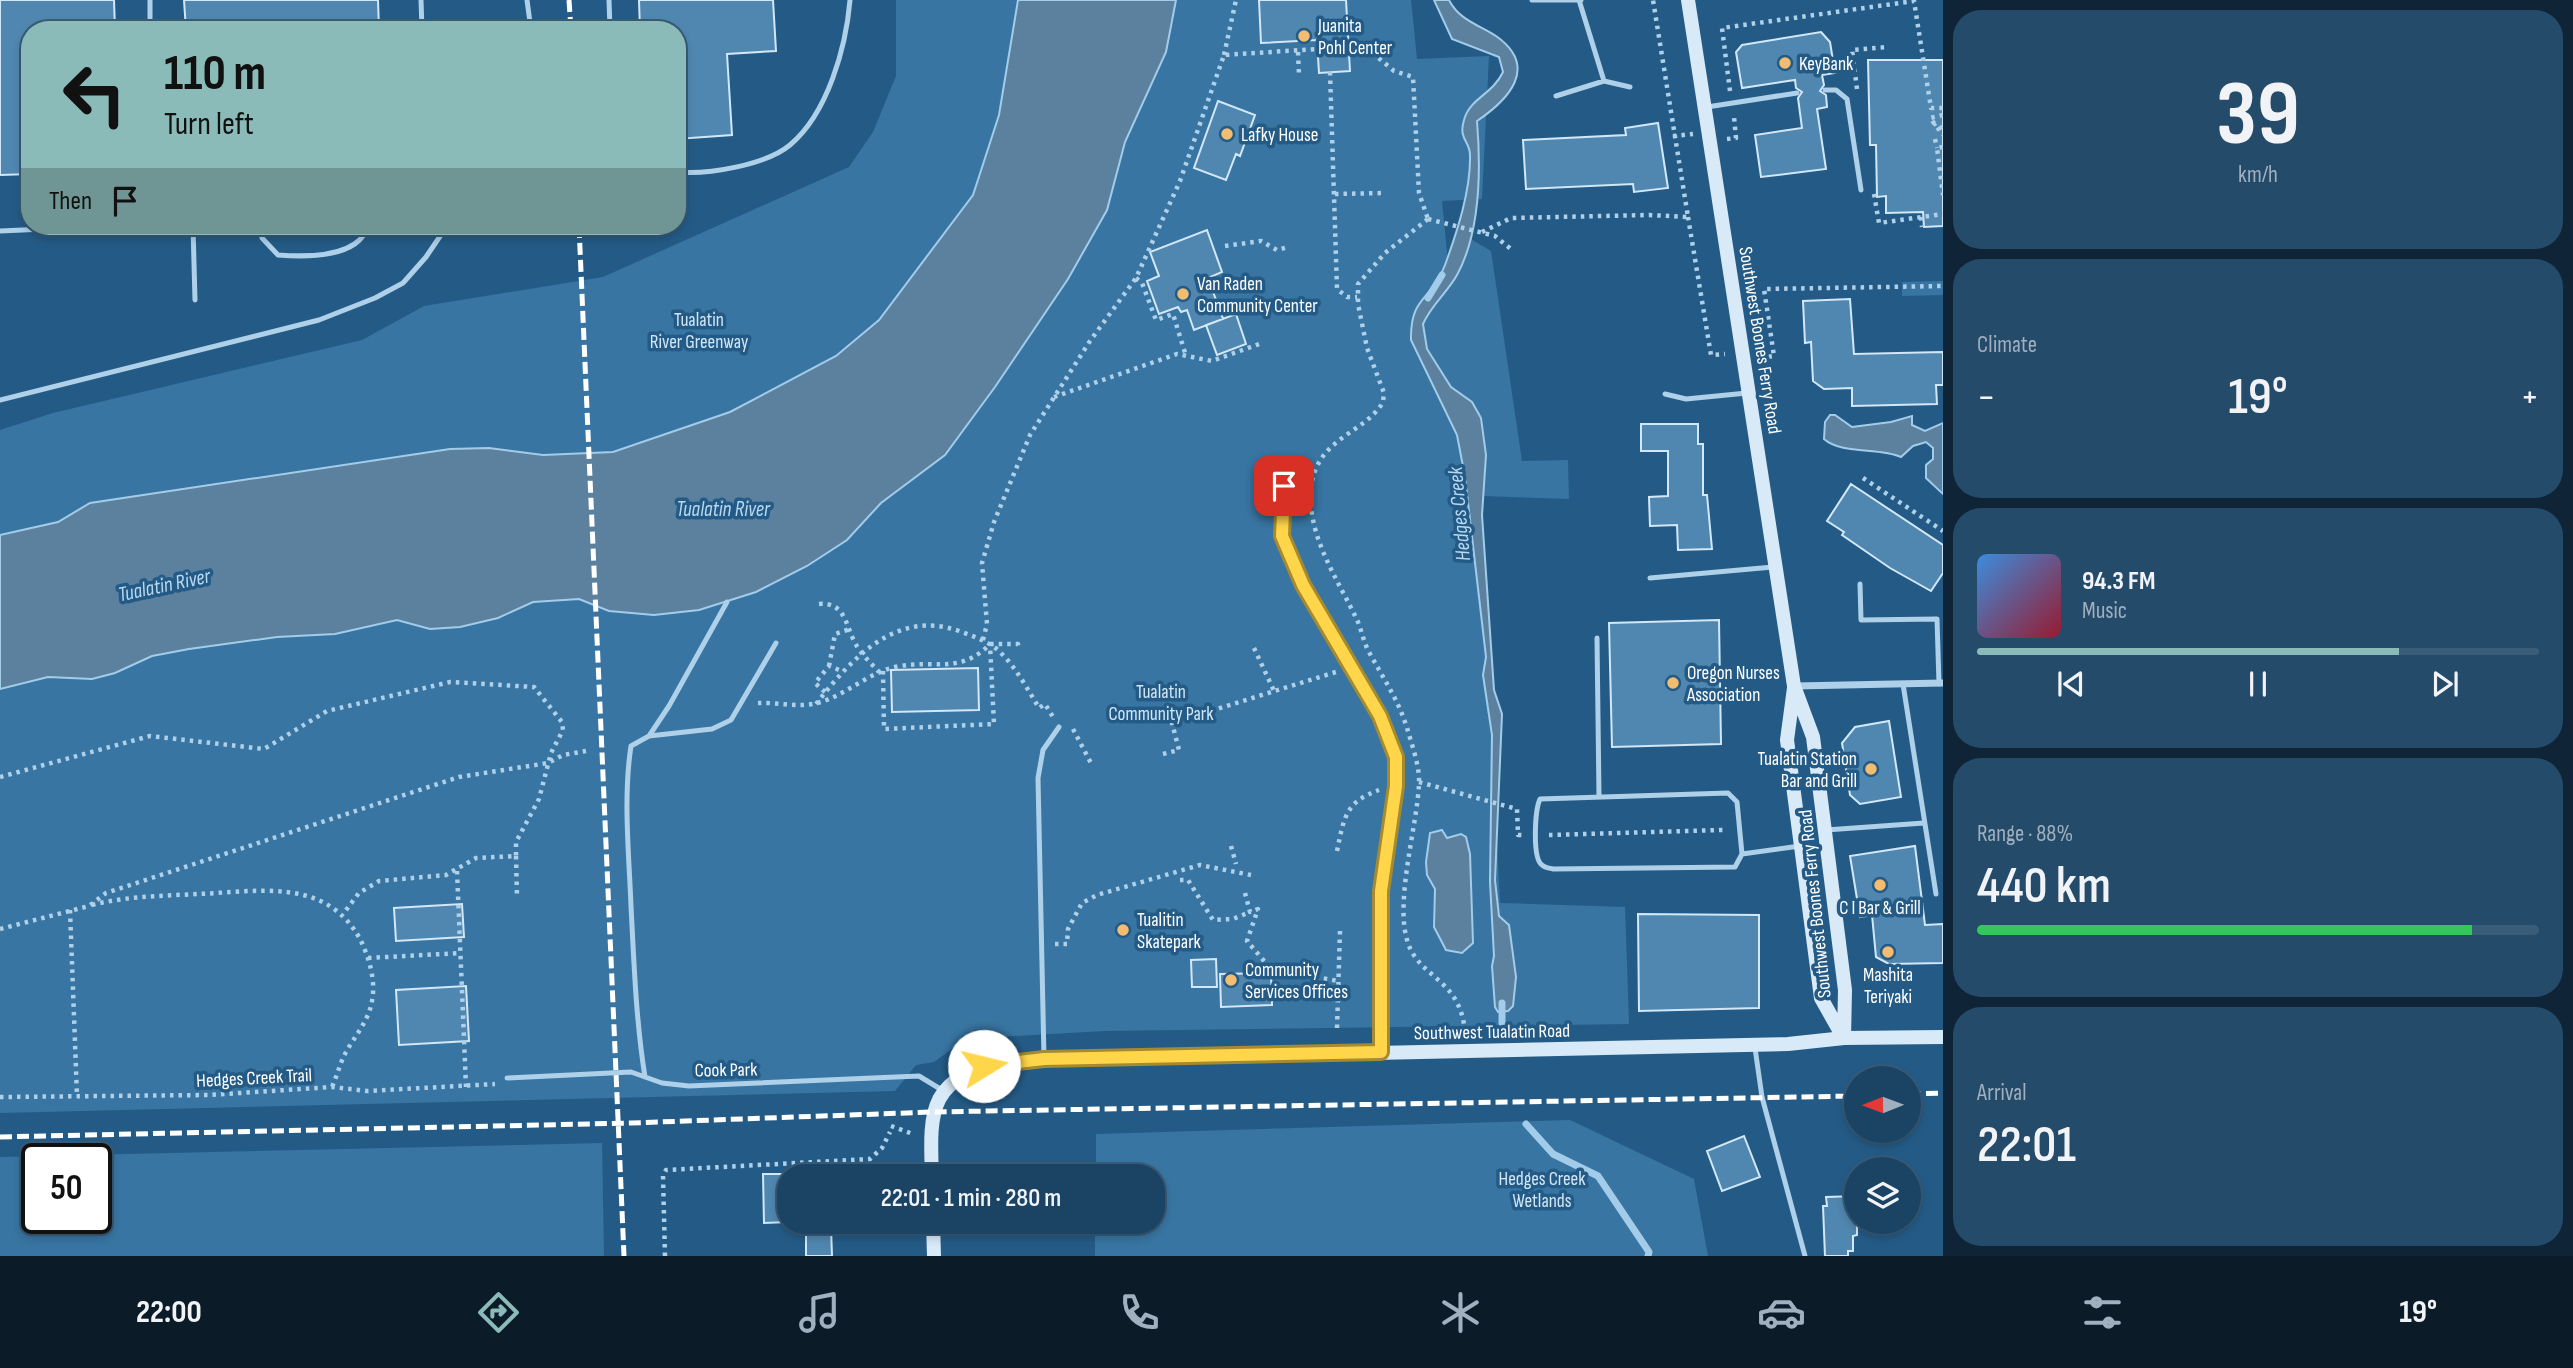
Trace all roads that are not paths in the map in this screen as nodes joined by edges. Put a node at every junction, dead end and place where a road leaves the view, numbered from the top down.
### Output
1 (150, 0) edge
2 (421, 0) edge
3 (527, 0) edge
4 (609, 0) edge
5 (850, 0) edge
6 (1532, 0) edge
7 (1580, 0) edge
8 (1688, 0) edge
9 (150, 21) edge
10 (422, 21) edge
11 (530, 21) edge
12 (610, 21) edge
13 (1604, 81) junction
14 (1630, 87) dead end
15 (1825, 90) dead end
16 (1797, 93) dead end
17 (1556, 96) dead end
18 (1704, 107) junction
19 (686, 172) edge
20 (1861, 190) dead end
21 (21, 230) edge
22 (0, 231) edge
23 (193, 235) edge
24 (261, 235) edge
25 (363, 235) edge
26 (441, 235) edge
27 (195, 300) dead end
28 (1751, 393) junction
29 (1665, 394) dead end
30 (0, 400) edge
31 (1284, 486) dead end
32 (1776, 567) junction
33 (1650, 578) dead end
34 (1860, 584) dead end
35 (727, 602) dead end
36 (1597, 638) dead end
37 (776, 643) dead end
38 (1903, 684) junction
39 (1941, 684) edge
40 (1794, 686) junction
41 (1059, 727) road end
42 (649, 736) junction
43 (1599, 796) junction
44 (1924, 823) junction
45 (1826, 830) junction
46 (1800, 846) junction
47 (1742, 854) junction
48 (1936, 894) dead end
49 (1943, 1037) edge
50 (1844, 1038) junction
51 (1755, 1045) junction
52 (1381, 1052) junction
53 (1044, 1059) junction
54 (645, 1077) junction
55 (507, 1078) road end
56 (944, 1091) junction
57 (931, 1164) edge
58 (933, 1234) edge
59 (934, 1256) edge
60 (1805, 1256) edge

1 - 9 lane
2 - 10 lane
3 - 11 lane
4 - 12 lane
5 - 19 lane
6 - 7 lane
7 - 13 lane
8 - 18 main road, Southwest Boones Ferry Road
13 - 14 lane
13 - 17 lane
15 - 20 lane
16 - 18 lane
18 - 28 main road, Southwest Boones Ferry Road
21 - 22 lane
23 - 27 lane
24 - 25 lane
26 - 30 lane
28 - 29 lane
28 - 32 main road, Southwest Boones Ferry Road
31 - 52 lane
32 - 33 lane
32 - 40 main road, Southwest Boones Ferry Road
34 - 39 lane
35 - 42 lane
36 - 43 lane
37 - 42 lane
38 - 39 street
38 - 40 street
38 - 44 lane
40 - 45 main road, Southwest Boones Ferry Road
40 - 46 main road, Southwest Boones Ferry Road
41 - 53 lane
42 - 54 lane
43 - 47 lane
43 - 47 lane
44 - 45 lane
44 - 48 lane
45 - 50 main road, Southwest Boones Ferry Road
46 - 47 lane
46 - 50 main road, Southwest Boones Ferry Road
49 - 50 main road
50 - 51 main road, Southwest Tualatin Road
51 - 52 main road, Southwest Tualatin Road
51 - 60 lane
52 - 53 main road, Southwest Tualatin Road
53 - 56 main road, Southwest Tualatin Road
54 - 55 lane, Cook Park
54 - 56 lane, Cook Park
56 - 57 main road
58 - 59 main road

